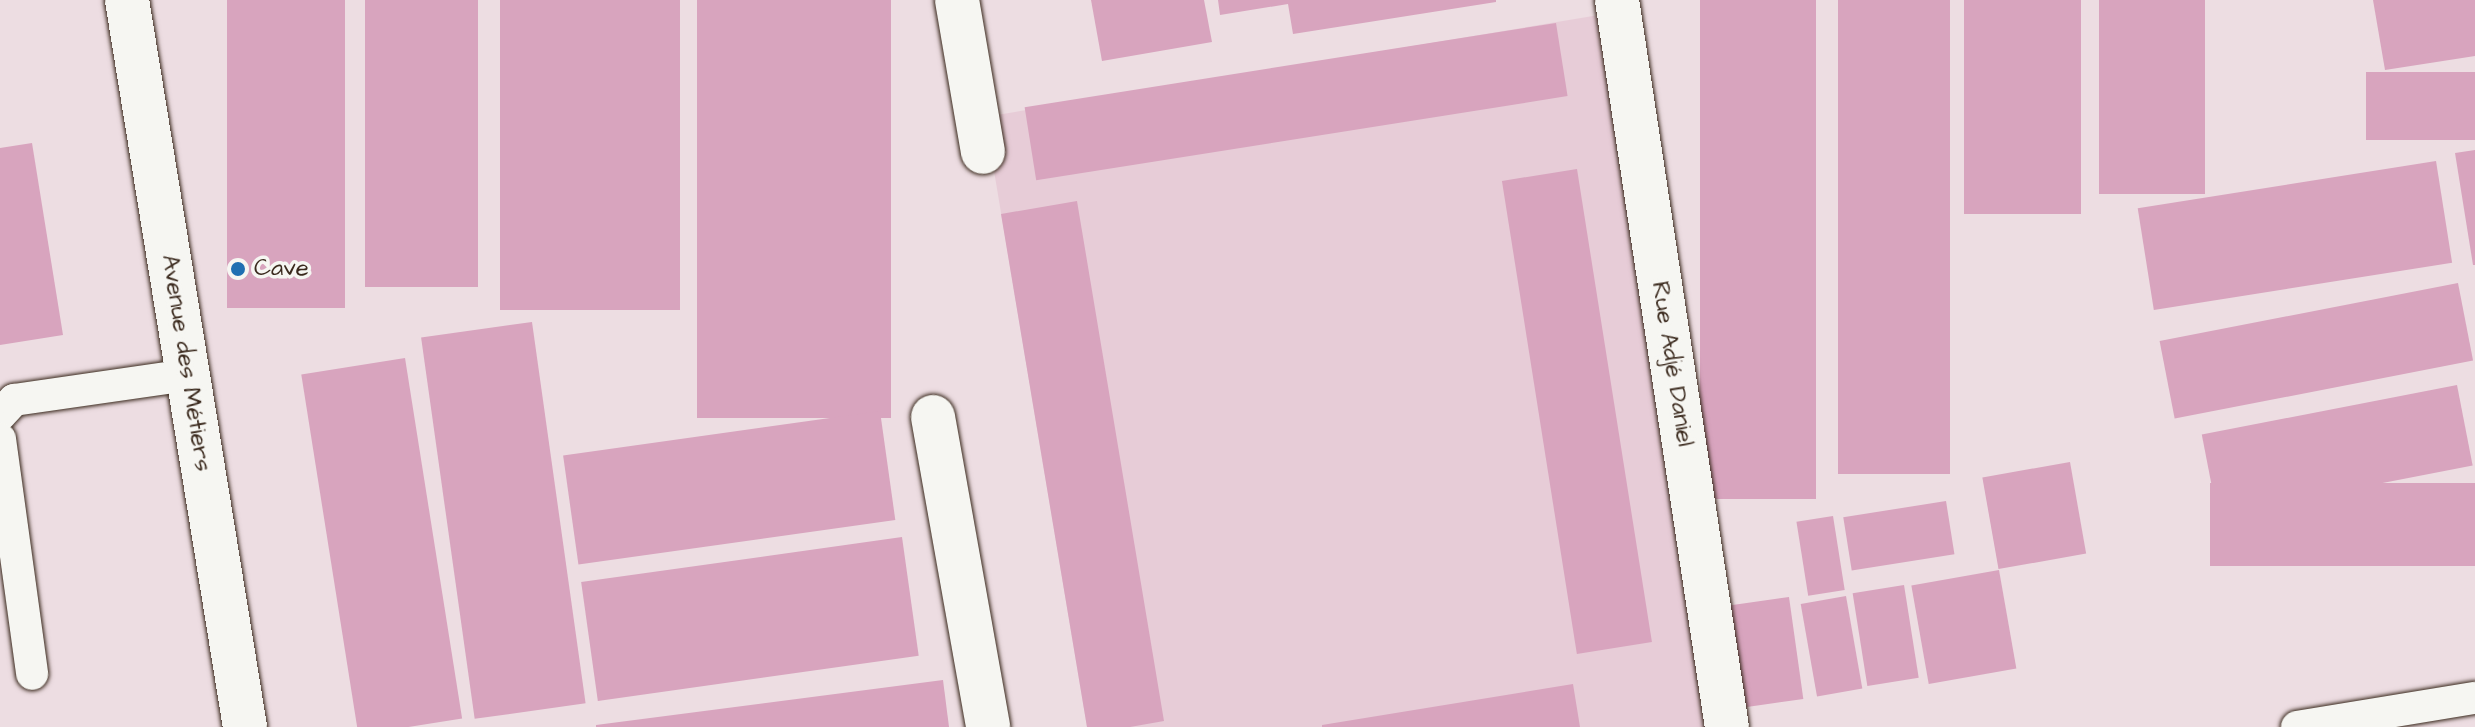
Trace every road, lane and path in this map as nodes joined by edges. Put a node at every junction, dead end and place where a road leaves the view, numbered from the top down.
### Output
1 (127, 0) edge
2 (957, 0) edge
3 (1617, 0) edge
4 (983, 152) dead end
5 (188, 375) junction
6 (0, 415) edge
7 (933, 417) dead end
8 (0, 439) edge
9 (32, 674) dead end
10 (2475, 698) edge
11 (245, 727) edge
12 (988, 727) edge
13 (1727, 727) edge
14 (2297, 727) edge

1 - 5 street, Avenue des Métiers
2 - 4 street
3 - 13 street, Rue Adjé Daniel
5 - 6 lane
5 - 11 street, Avenue des Métiers
7 - 12 street
8 - 9 lane
10 - 14 lane

